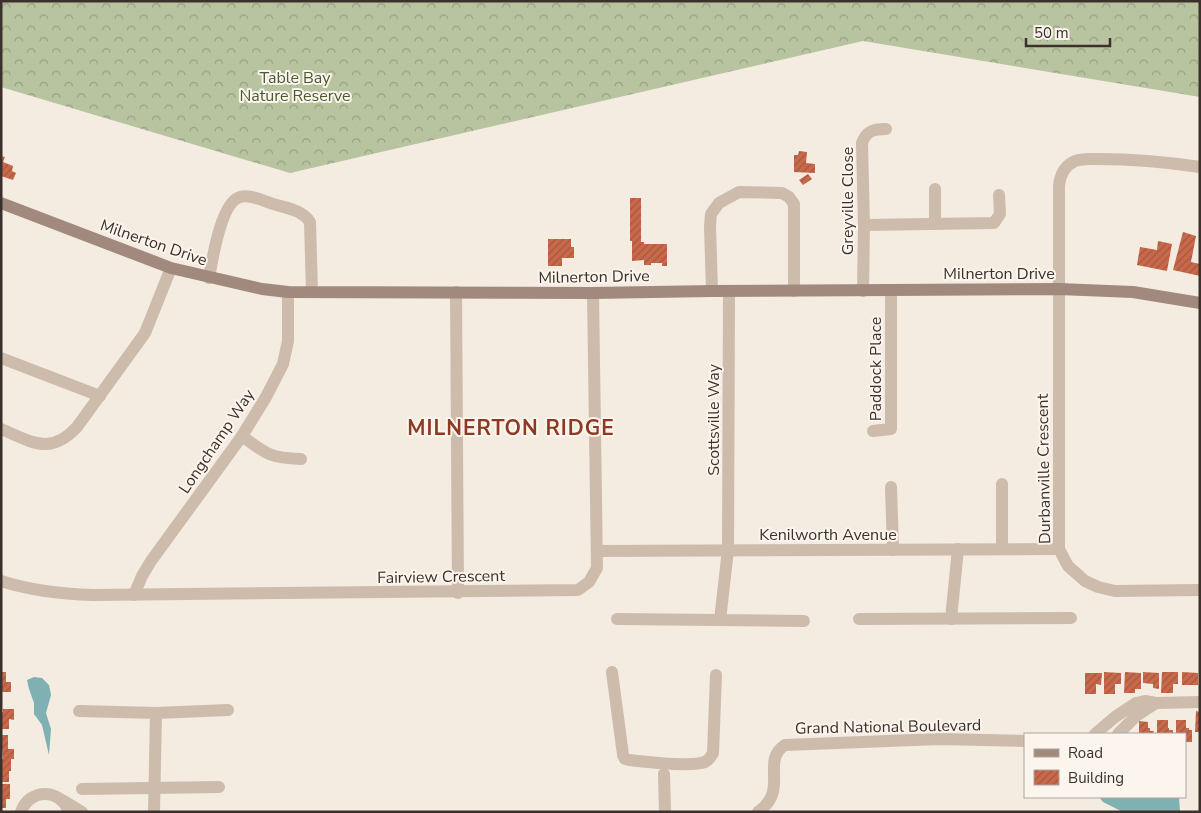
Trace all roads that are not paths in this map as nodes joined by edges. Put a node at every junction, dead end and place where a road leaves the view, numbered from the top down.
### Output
1 (886, 129) dead end
2 (1200, 167) edge
3 (935, 189) dead end
4 (999, 195) dead end
5 (1, 203) edge
6 (935, 224) junction
7 (864, 225) junction
8 (171, 268) junction
9 (209, 278) junction
10 (1058, 289) junction
11 (891, 290) junction
12 (712, 291) junction
13 (729, 291) junction
14 (794, 291) junction
15 (863, 291) junction
16 (288, 292) junction
17 (312, 292) junction
18 (456, 292) junction
19 (593, 294) junction
20 (1200, 303) edge
21 (1, 358) edge
22 (100, 396) junction
23 (1, 429) edge
24 (873, 431) dead end
25 (242, 436) junction
26 (301, 459) dead end
27 (1002, 484) dead end
28 (891, 487) dead end
29 (958, 549) junction
30 (1002, 549) junction
31 (1059, 549) junction
32 (728, 550) junction
33 (893, 550) junction
34 (597, 551) junction
35 (1, 581) edge
36 (1200, 590) edge
37 (458, 593) junction
38 (134, 595) junction
39 (617, 618) dead end
40 (1071, 618) dead end
41 (859, 619) dead end
42 (951, 619) junction
43 (720, 620) junction
44 (804, 621) dead end
45 (612, 672) dead end
46 (716, 675) dead end
47 (1200, 702) edge
48 (1156, 703) junction
49 (228, 710) dead end
50 (79, 712) dead end
51 (156, 713) junction
52 (1096, 733) edge
53 (1119, 733) edge
54 (1009, 741) junction
55 (1024, 741) edge
56 (1024, 749) edge
57 (664, 774) dead end
58 (219, 787) dead end
59 (154, 788) junction
60 (82, 789) dead end
61 (62, 800) junction
62 (21, 812) edge
63 (69, 812) edge
64 (82, 812) edge
65 (154, 812) edge
66 (665, 812) edge
67 (758, 812) edge

1 - 7 street, Greyville Close
2 - 10 street
3 - 6 street
4 - 6 street
5 - 8 street, Milnerton Drive
6 - 7 street
7 - 15 street, Greyville Close
8 - 9 street, Milnerton Drive
8 - 22 street
9 - 16 street, Milnerton Drive
9 - 17 street
10 - 11 street, Milnerton Drive
10 - 20 street, Milnerton Drive
10 - 31 street, Durbanville Crescent
11 - 15 street, Milnerton Drive
11 - 24 street, Paddock Place
12 - 13 street, Milnerton Drive
12 - 14 street
12 - 19 street, Milnerton Drive
13 - 14 street, Milnerton Drive
13 - 32 street, Scottsville Way
14 - 15 street, Milnerton Drive
16 - 17 street, Milnerton Drive
16 - 25 street, Longchamp Way
17 - 18 street, Milnerton Drive
18 - 19 street, Milnerton Drive
18 - 37 street
19 - 34 street, Fairview Crescent
21 - 22 street
22 - 23 street
25 - 26 street
25 - 38 street, Longchamp Way
27 - 30 street
28 - 33 street
29 - 30 street, Kenilworth Avenue
29 - 33 street, Kenilworth Avenue
29 - 42 street
30 - 31 street, Kenilworth Avenue
31 - 36 street, Durbanville Crescent
32 - 33 street, Kenilworth Avenue
32 - 34 street, Kenilworth Avenue
32 - 43 street, Scottsville Way
34 - 37 street, Fairview Crescent
35 - 38 street, Fairview Crescent
37 - 38 street, Fairview Crescent
39 - 43 street
40 - 42 street
41 - 42 street
43 - 44 street
45 - 46 street
47 - 48 street
48 - 52 street
48 - 53 street
49 - 51 street
50 - 51 street
51 - 59 street
54 - 55 street, Grand National Boulevard
54 - 56 street, Grand National Boulevard
54 - 67 street, Grand National Boulevard
57 - 66 street
58 - 59 street
59 - 60 street
59 - 65 street
61 - 62 street
61 - 63 street
61 - 64 street

